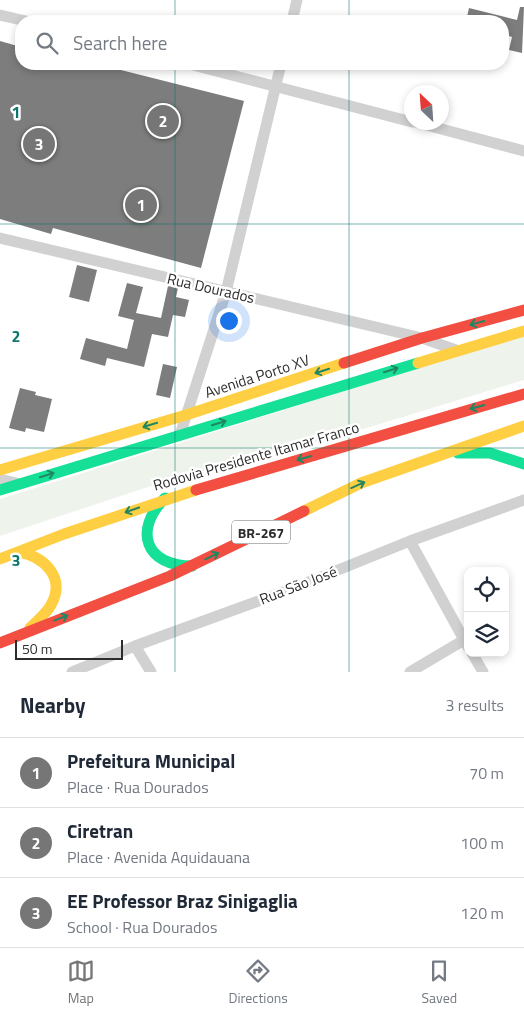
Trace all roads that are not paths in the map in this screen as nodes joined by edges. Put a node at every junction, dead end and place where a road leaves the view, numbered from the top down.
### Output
1 (297, 0) edge
2 (0, 14) edge
3 (293, 15) edge
4 (15, 18) edge
5 (212, 70) edge
6 (279, 70) edge
7 (275, 86) junction
8 (404, 120) edge
9 (444, 130) edge
10 (524, 151) edge
11 (0, 238) edge
12 (226, 292) junction
13 (524, 310) edge
14 (524, 331) edge
15 (422, 338) junction
16 (456, 350) junction
17 (524, 394) edge
18 (186, 415) junction
19 (524, 426) edge
20 (180, 435) junction
21 (440, 454) junction
22 (524, 464) edge
23 (0, 470) edge
24 (0, 479) edge
25 (20, 484) junction
26 (0, 490) edge
27 (165, 498) junction
28 (524, 500) edge
29 (410, 540) junction
30 (19, 552) junction
31 (0, 559) edge
32 (193, 566) junction
33 (26, 632) junction
34 (464, 639) edge
35 (0, 643) edge
36 (464, 644) edge
37 (135, 646) junction
38 (474, 657) edge
39 (72, 672) edge
40 (151, 672) edge
41 (410, 672) edge
42 (483, 672) edge

1 - 3 street
2 - 4 street
5 - 7 street
6 - 7 street
7 - 8 street
7 - 12 street
9 - 10 street
11 - 12 street, Rua Dourados
12 - 15 street, Rua Dourados
12 - 18 street
13 -> 15 main road, Avenida Porto XV
14 - 16 main road
15 - 16 street, Rua Dourados
15 -> 18 main road, Avenida Porto XV
20 -> 16 main road
17 -> 27 main road, Rodovia Presidente Itamar Franco
18 - 20 street
18 -> 23 main road, Avenida Porto XV
19 - 21 main road, BR-267
25 -> 20 main road
21 - 22 main road
32 -> 21 main road, BR-267
24 - 25 street
25 - 26 main road
27 -> 30 main road, Rodovia Presidente Itamar Franco
27 - 32 main road
28 - 29 street, Rua São José
29 - 34 street
29 - 37 street, Rua São José
30 - 31 main road, Rodovia Presidente Itamar Franco
30 - 33 main road
33 -> 32 main road, BR-267
33 - 35 main road, BR-267
36 - 41 street
37 - 39 street, Rua São José
37 - 40 street
38 - 42 street

